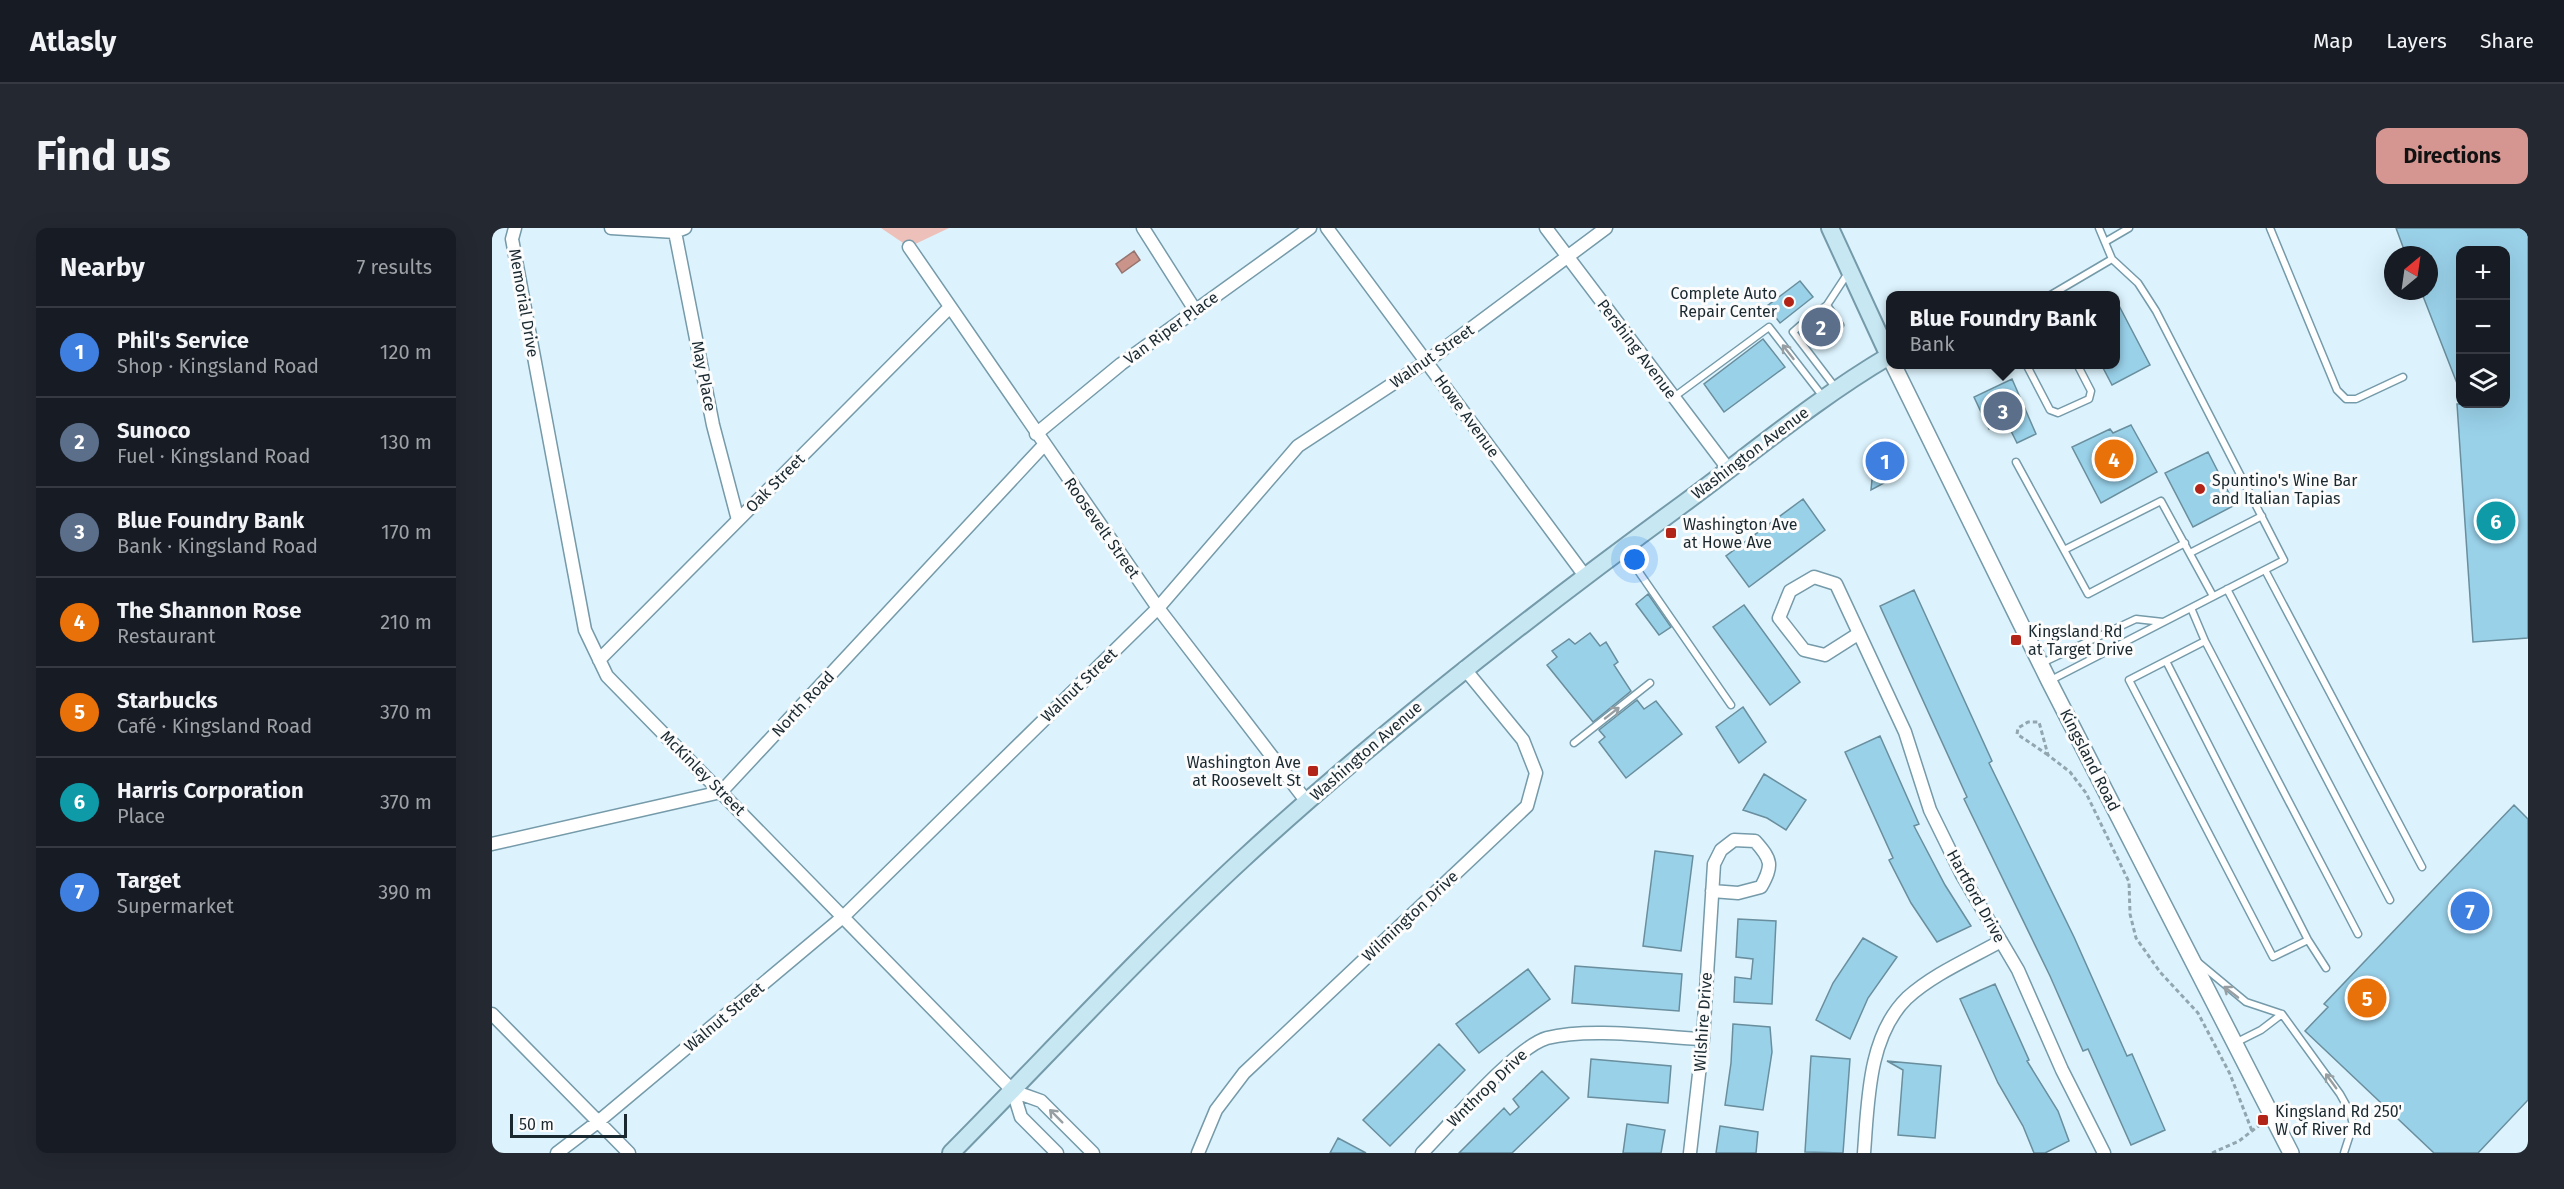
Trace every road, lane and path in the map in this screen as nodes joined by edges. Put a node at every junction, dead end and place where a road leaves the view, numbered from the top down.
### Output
1 (515, 228) edge
2 (611, 228) edge
3 (1143, 228) edge
4 (1310, 228) edge
5 (1327, 228) edge
6 (1546, 228) edge
7 (1606, 228) edge
8 (1830, 228) edge
9 (2099, 228) edge
10 (2129, 228) edge
11 (2270, 228) edge
12 (680, 230) edge
13 (2105, 242) junction
14 (909, 246) dead end
15 (1567, 257) junction
16 (2112, 259) junction
17 (1850, 270) junction
18 (2058, 291) edge
19 (1827, 305) junction
20 (950, 307) junction
21 (1195, 310) junction
22 (1819, 311) dead end
23 (1834, 316) junction
24 (1827, 321) dead end
25 (1801, 325) dead end
26 (1833, 330) dead end
27 (1808, 336) dead end
28 (1800, 341) junction
29 (1815, 345) dead end
30 (1886, 347) edge
31 (1808, 351) junction
32 (1886, 361) edge
33 (1426, 362) junction
34 (1896, 369) edge
35 (2029, 369) edge
36 (2080, 369) edge
37 (2403, 377) dead end
38 (537, 378) joint
39 (1831, 394) junction
40 (1674, 397) junction
41 (1036, 434) junction
42 (1044, 445) junction
43 (2016, 462) dead end
44 (1729, 470) junction
45 (2262, 516) junction
46 (738, 520) junction
47 (2185, 543) junction
48 (1623, 548) junction
49 (2064, 550) junction
50 (2190, 553) junction
51 (2265, 570) junction
52 (1585, 576) junction
53 (2227, 589) junction
54 (2213, 596) junction
55 (1158, 608) junction
56 (2191, 608) junction
57 (2163, 622) junction
58 (1858, 634) junction
59 (2205, 641) junction
60 (599, 660) junction
61 (2166, 661) junction
62 (2040, 664) junction
63 (1464, 668) junction
64 (2049, 681) junction
65 (1650, 683) dead end
66 (1731, 705) dead end
67 (1574, 743) dead end
68 (2048, 755) junction
69 (721, 792) junction
70 (1307, 802) junction
71 (492, 844) edge
72 (2422, 867) dead end
73 (1712, 891) junction
74 (2390, 900) dead end
75 (844, 916) junction
76 (2358, 934) dead end
77 (2308, 940) junction
78 (2001, 941) junction
79 (2190, 954) junction
80 (2326, 968) dead end
81 (492, 1014) edge
82 (2282, 1014) junction
83 (1703, 1039) junction
84 (2235, 1043) junction
85 (1013, 1091) junction
86 (599, 1121) junction
87 (2261, 1124) dead end
88 (2252, 1131) junction
89 (2100, 1151) edge
90 (557, 1153) edge
91 (629, 1153) edge
92 (951, 1153) edge
93 (1058, 1153) edge
94 (1093, 1153) edge
95 (1198, 1153) edge
96 (1422, 1153) edge
97 (1690, 1153) edge
98 (1864, 1153) edge
99 (2212, 1153) edge
100 (2291, 1153) edge
101 (2344, 1153) edge

1 - 38 street, Memorial Drive
2 - 12 street
3 - 21 street
4 - 21 street, Van Riper Place
5 - 33 street, Howe Avenue
6 - 15 street, Pershing Avenue
7 - 15 street, Walnut Street
8 - 17 main road, Kingsland Road
9 - 13 lane
10 - 13 lane
11 - 37 lane
12 - 46 street, May Place
13 - 16 lane
14 - 20 street, Roosevelt Street
15 - 33 street, Walnut Street
15 - 40 street, Pershing Avenue
16 - 18 lane
16 - 45 lane
17 - 19 lane
17 - 30 main road, Kingsland Road
19 - 22 lane
19 - 23 lane
20 - 41 street, Roosevelt Street
20 - 46 street, Oak Street
21 - 41 street, Van Riper Place
23 - 24 lane
23 - 26 lane
25 - 28 lane
27 - 28 lane
28 - 31 lane
29 - 31 lane
31 - 39 lane
32 - 39 main road
33 - 52 street, Howe Avenue
33 - 55 street, Walnut Street
34 - 62 street, Kingsland Road
35 - 36 lane
38 - 60 street, McKinley Street
39 -> 40 lane
39 - 44 main road, Washington Avenue
40 - 44 street, Pershing Avenue
41 - 42 street, Roosevelt Street
42 - 55 street, Roosevelt Street
42 - 69 street, North Road
43 - 49 lane
44 - 48 main road, Washington Avenue
45 - 50 lane
45 - 51 lane
46 - 60 street, Oak Street
47 - 49 lane
47 - 49 lane
47 - 50 lane
48 - 52 main road, Washington Avenue
48 - 66 lane
50 - 54 lane
51 - 53 lane
51 - 72 lane
52 - 63 main road, Washington Avenue
53 - 54 lane
53 - 74 lane
54 - 56 lane
55 - 70 street, Roosevelt Street
55 - 75 street, Walnut Street
56 - 57 lane
56 - 59 lane
57 - 62 lane
57 - 64 lane
58 - 58 street
58 - 78 street, Hartford Drive
59 - 61 lane
59 - 76 lane
60 - 69 street, McKinley Street
61 - 77 lane
61 - 77 lane
62 - 64 street, Kingsland Road
63 - 70 main road, Washington Avenue
63 - 95 street, Wilmington Drive
64 - 79 street, Kingsland Road
67 -> 65 lane
68 - 68 path
68 - 88 path
69 - 71 street
69 - 75 street, McKinley Street
70 - 85 main road, Washington Avenue
73 - 73 street, Wilshire Drive
73 - 83 street, Wilshire Drive
75 - 85 street, McKinley Street
75 - 86 street, Walnut Street
77 - 80 lane
78 - 89 street, Hartford Drive
78 - 98 street
82 -> 79 lane
79 - 84 street, Kingsland Road
81 - 86 street
82 - 84 lane
101 -> 82 lane
83 - 96 street, Wnthrop Drive
83 - 97 street, Wilshire Drive
84 - 100 street, Kingsland Road
85 - 92 main road, Washington Avenue
85 - 93 street
94 -> 85 street
86 - 90 street, Walnut Street
86 - 91 street
87 - 88 path
88 - 99 path

